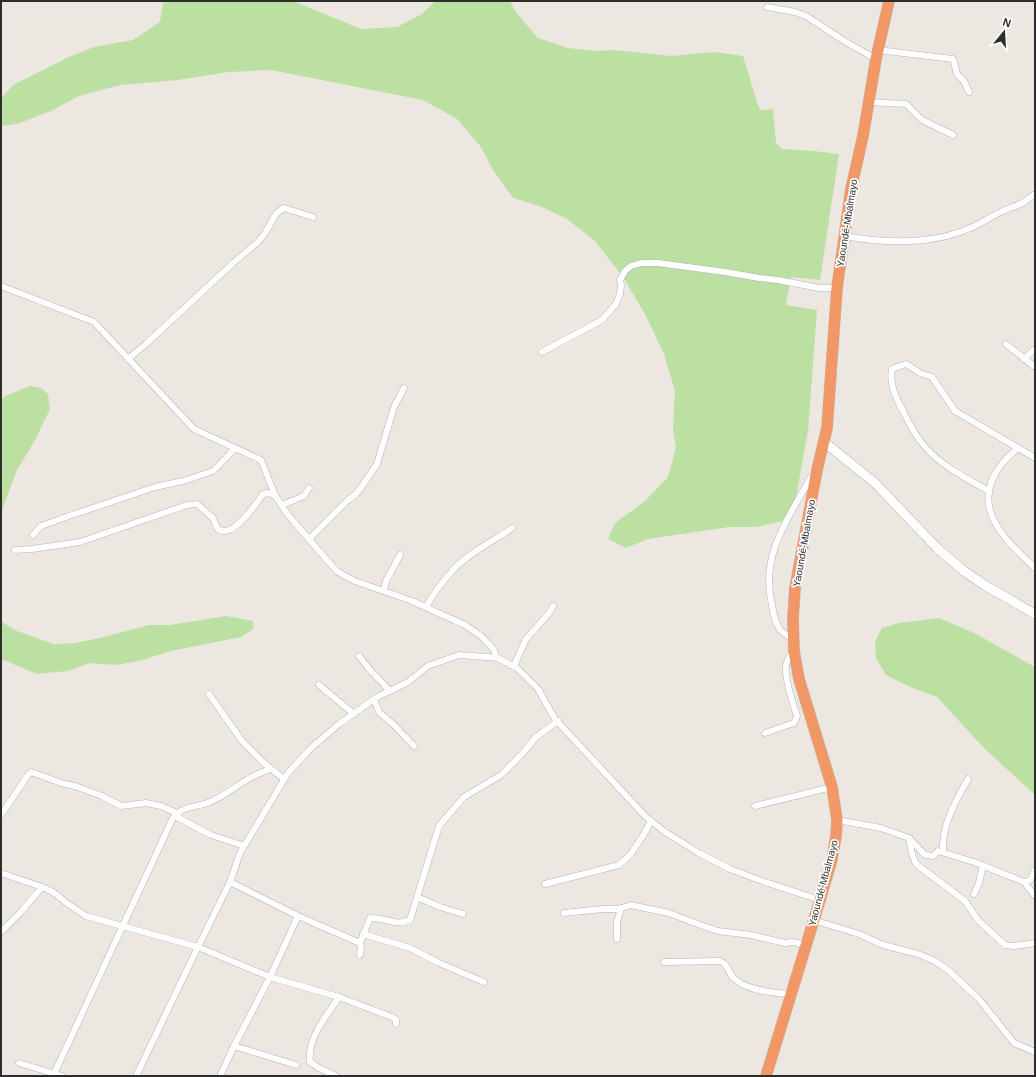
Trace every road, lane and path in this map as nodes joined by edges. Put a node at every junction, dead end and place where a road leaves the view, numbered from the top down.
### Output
1 (889, 1) edge
2 (767, 7) dead end
3 (877, 54) junction
4 (969, 92) dead end
5 (868, 102) junction
6 (953, 135) dead end
7 (1035, 194) edge
8 (313, 217) dead end
9 (844, 236) junction
10 (1, 286) edge
11 (837, 288) junction
12 (1006, 344) dead end
13 (1035, 349) edge
14 (542, 352) dead end
15 (128, 359) junction
16 (1024, 359) junction
17 (1035, 367) edge
18 (404, 388) dead end
19 (824, 442) junction
20 (235, 448) junction
21 (1018, 448) junction
22 (1035, 458) edge
23 (817, 470) junction
24 (309, 488) dead end
25 (989, 491) junction
26 (275, 495) junction
27 (282, 505) junction
28 (512, 528) dead end
29 (33, 535) dead end
30 (309, 539) junction
31 (15, 550) dead end
32 (400, 555) dead end
33 (1035, 568) edge
34 (384, 590) junction
35 (553, 606) dead end
36 (426, 607) junction
37 (1035, 614) edge
38 (794, 645) junction
39 (359, 656) dead end
40 (499, 658) junction
41 (514, 666) junction
42 (319, 685) dead end
43 (390, 691) junction
44 (209, 694) dead end
45 (374, 699) junction
46 (354, 714) junction
47 (558, 721) junction
48 (764, 733) dead end
49 (414, 746) dead end
50 (270, 769) junction
51 (968, 779) dead end
52 (284, 780) junction
53 (832, 787) junction
54 (754, 806) dead end
55 (176, 814) junction
56 (1, 815) edge
57 (837, 820) junction
58 (651, 821) junction
59 (909, 838) junction
60 (244, 846) junction
61 (943, 852) junction
62 (983, 866) junction
63 (1035, 870) edge
64 (1, 873) edge
65 (230, 882) junction
66 (1024, 882) junction
67 (545, 884) dead end
68 (42, 886) junction
69 (974, 894) dead end
70 (1035, 896) edge
71 (417, 897) junction
72 (820, 900) junction
73 (621, 908) junction
74 (564, 913) dead end
75 (463, 914) dead end
76 (298, 916) junction
77 (813, 920) junction
78 (122, 926) junction
79 (1, 932) edge
80 (363, 934) junction
81 (617, 939) dead end
82 (360, 943) junction
83 (1035, 943) edge
84 (806, 945) junction
85 (198, 947) junction
86 (360, 954) dead end
87 (664, 962) dead end
88 (270, 977) junction
89 (484, 982) dead end
90 (791, 994) junction
91 (339, 996) junction
92 (396, 1024) dead end
93 (234, 1046) junction
94 (1035, 1052) edge
95 (19, 1063) dead end
96 (296, 1065) dead end
97 (53, 1075) edge
98 (62, 1076) edge
99 (136, 1076) edge
100 (220, 1076) edge
101 (336, 1076) edge
102 (766, 1076) edge

1 - 3 highway, Yaoundé-Mbalmayo
2 - 3 street
3 - 4 street
3 - 5 highway, Yaoundé-Mbalmayo
5 - 6 street
5 - 9 highway, Yaoundé-Mbalmayo
7 - 9 street
8 - 15 street
9 - 11 highway, Yaoundé-Mbalmayo
10 - 15 street
11 - 14 street
11 - 19 highway, Yaoundé-Mbalmayo
12 - 16 street
13 - 16 street
15 - 20 street
16 - 17 street
18 - 30 street
19 - 23 highway, Yaoundé-Mbalmayo
19 - 37 main road
20 - 26 street
20 - 29 street
21 - 22 street
21 - 25 street
21 - 25 street
23 - 38 highway, Yaoundé-Mbalmayo
23 - 38 street
24 - 27 street
25 - 33 street
26 - 27 street
26 - 31 street
27 - 30 street
28 - 36 street
30 - 34 street
32 - 34 street
34 - 36 street
35 - 41 street
36 - 40 street
38 - 48 street
38 - 53 highway, Yaoundé-Mbalmayo
39 - 43 street
40 - 41 street
40 - 43 street
41 - 47 street
42 - 46 street
43 - 45 street
44 - 50 street
45 - 46 street
45 - 49 street
46 - 52 street
47 - 58 street
47 - 71 street
50 - 52 street
50 - 55 street
51 - 61 street
52 - 60 street
53 - 54 street
53 - 57 highway, Yaoundé-Mbalmayo
55 - 56 street
55 - 60 street
55 - 78 street
57 - 59 street
57 - 72 highway, Yaoundé-Mbalmayo
58 - 67 street
58 - 72 street
59 - 61 street
59 - 83 street
60 - 65 street
61 - 62 street
62 - 66 street
62 - 69 street
63 - 66 street
64 - 68 street
65 - 76 street
65 - 85 street
66 - 70 street
68 - 78 street
68 - 79 street
71 - 75 street
71 - 80 street
72 - 77 highway, Yaoundé-Mbalmayo
73 - 74 street
73 - 81 street
73 - 84 street
76 - 82 street
76 - 88 street
77 - 84 highway, Yaoundé-Mbalmayo
77 - 94 street
78 - 85 street
78 - 97 street
80 - 82 street
80 - 89 street
82 - 86 street
84 - 90 highway, Yaoundé-Mbalmayo
85 - 88 street
85 - 99 street
87 - 90 street
88 - 91 street
88 - 93 street
90 - 102 highway, Yaoundé-Mbalmayo
91 - 92 street
91 - 101 street
93 - 96 street
93 - 100 street
95 - 97 street
97 - 98 street

